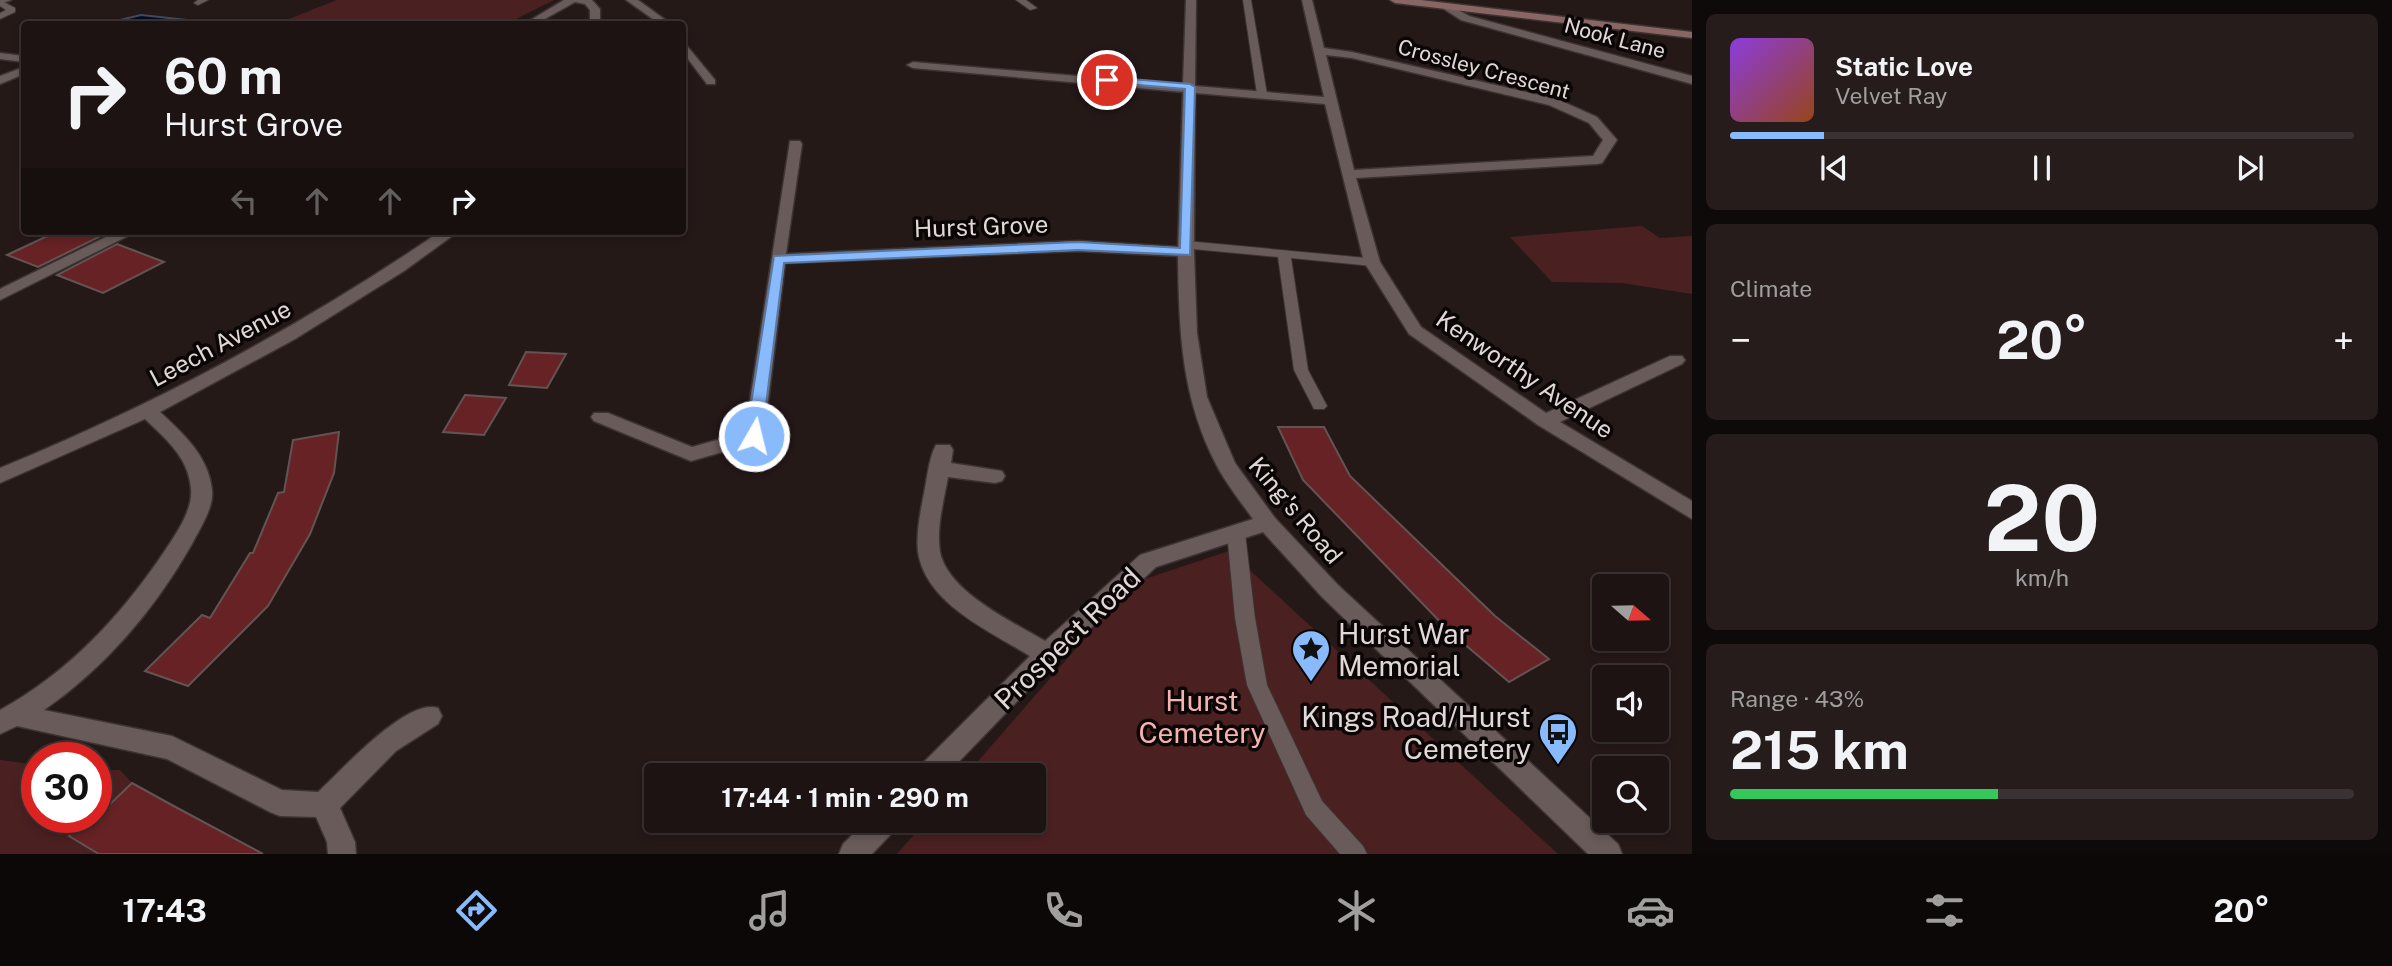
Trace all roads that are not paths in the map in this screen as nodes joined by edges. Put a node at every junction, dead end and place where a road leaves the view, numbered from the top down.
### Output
1 (6, 0) edge
2 (571, 0) edge
3 (578, 0) edge
4 (631, 0) edge
5 (1020, 0) edge
6 (1191, 0) edge
7 (1247, 0) edge
8 (1307, 0) edge
9 (1395, 0) edge
10 (0, 2) edge
11 (1448, 7) junction
12 (1033, 8) dead end
13 (0, 16) edge
14 (534, 21) edge
15 (595, 21) edge
16 (662, 21) edge
17 (1692, 35) edge
18 (686, 48) edge
19 (1319, 51) junction
20 (0, 57) edge
21 (21, 59) edge
22 (913, 65) dead end
23 (21, 71) edge
24 (1692, 79) edge
25 (0, 80) edge
26 (711, 82) dead end
27 (1190, 87) junction
28 (1262, 94) junction
29 (1331, 101) junction
30 (796, 144) dead end
31 (1348, 174) junction
32 (122, 235) edge
33 (445, 235) edge
34 (1186, 248) junction
35 (1284, 254) junction
36 (778, 259) junction
37 (1373, 262) junction
38 (0, 295) edge
39 (1676, 360) dead end
40 (1319, 406) dead end
41 (146, 410) junction
42 (601, 417) dead end
43 (1545, 421) junction
44 (0, 476) edge
45 (995, 476) dead end
46 (1692, 511) edge
47 (1267, 523) junction
48 (1236, 533) junction
49 (1047, 654) junction
50 (429, 716) dead end
51 (8, 719) edge
52 (941, 763) edge
53 (324, 804) junction
54 (873, 833) edge
55 (342, 854) edge
56 (853, 854) edge
57 (1355, 854) edge
58 (1608, 854) edge

1 - 10 street
2 - 14 street
3 - 15 street
4 - 16 street
5 - 12 lane
6 - 27 street, King's Road
7 - 28 lane
8 - 19 street, Kenworthy Avenue
9 - 11 main road
10 - 13 lane
11 - 17 main road
11 - 24 street, Nook Lane
18 - 26 street
19 - 29 street, Kenworthy Avenue
19 - 31 street, Crossley Crescent
20 - 21 street
22 - 27 street
23 - 25 street
27 - 28 street
27 - 34 street, King's Road
28 - 29 street
29 - 31 street, Kenworthy Avenue
30 - 36 street
31 - 37 street, Kenworthy Avenue
32 - 38 street
33 - 41 street, Leech Avenue
34 - 35 lane
34 - 36 street, Hurst Grove
34 - 47 street, King's Road
35 - 37 lane
35 - 40 lane
36 - 42 street
37 - 43 street, Kenworthy Avenue
39 - 43 street
41 - 44 street, Leech Avenue
41 - 51 street
43 - 46 street, Kenworthy Avenue
45 - 49 street
47 - 48 street, Prospect Road
47 - 58 street, King's Road
48 - 49 street, Prospect Road
48 - 57 lane
49 - 52 street, Prospect Road
50 - 53 street
51 - 53 street
53 - 55 street
54 - 56 street

